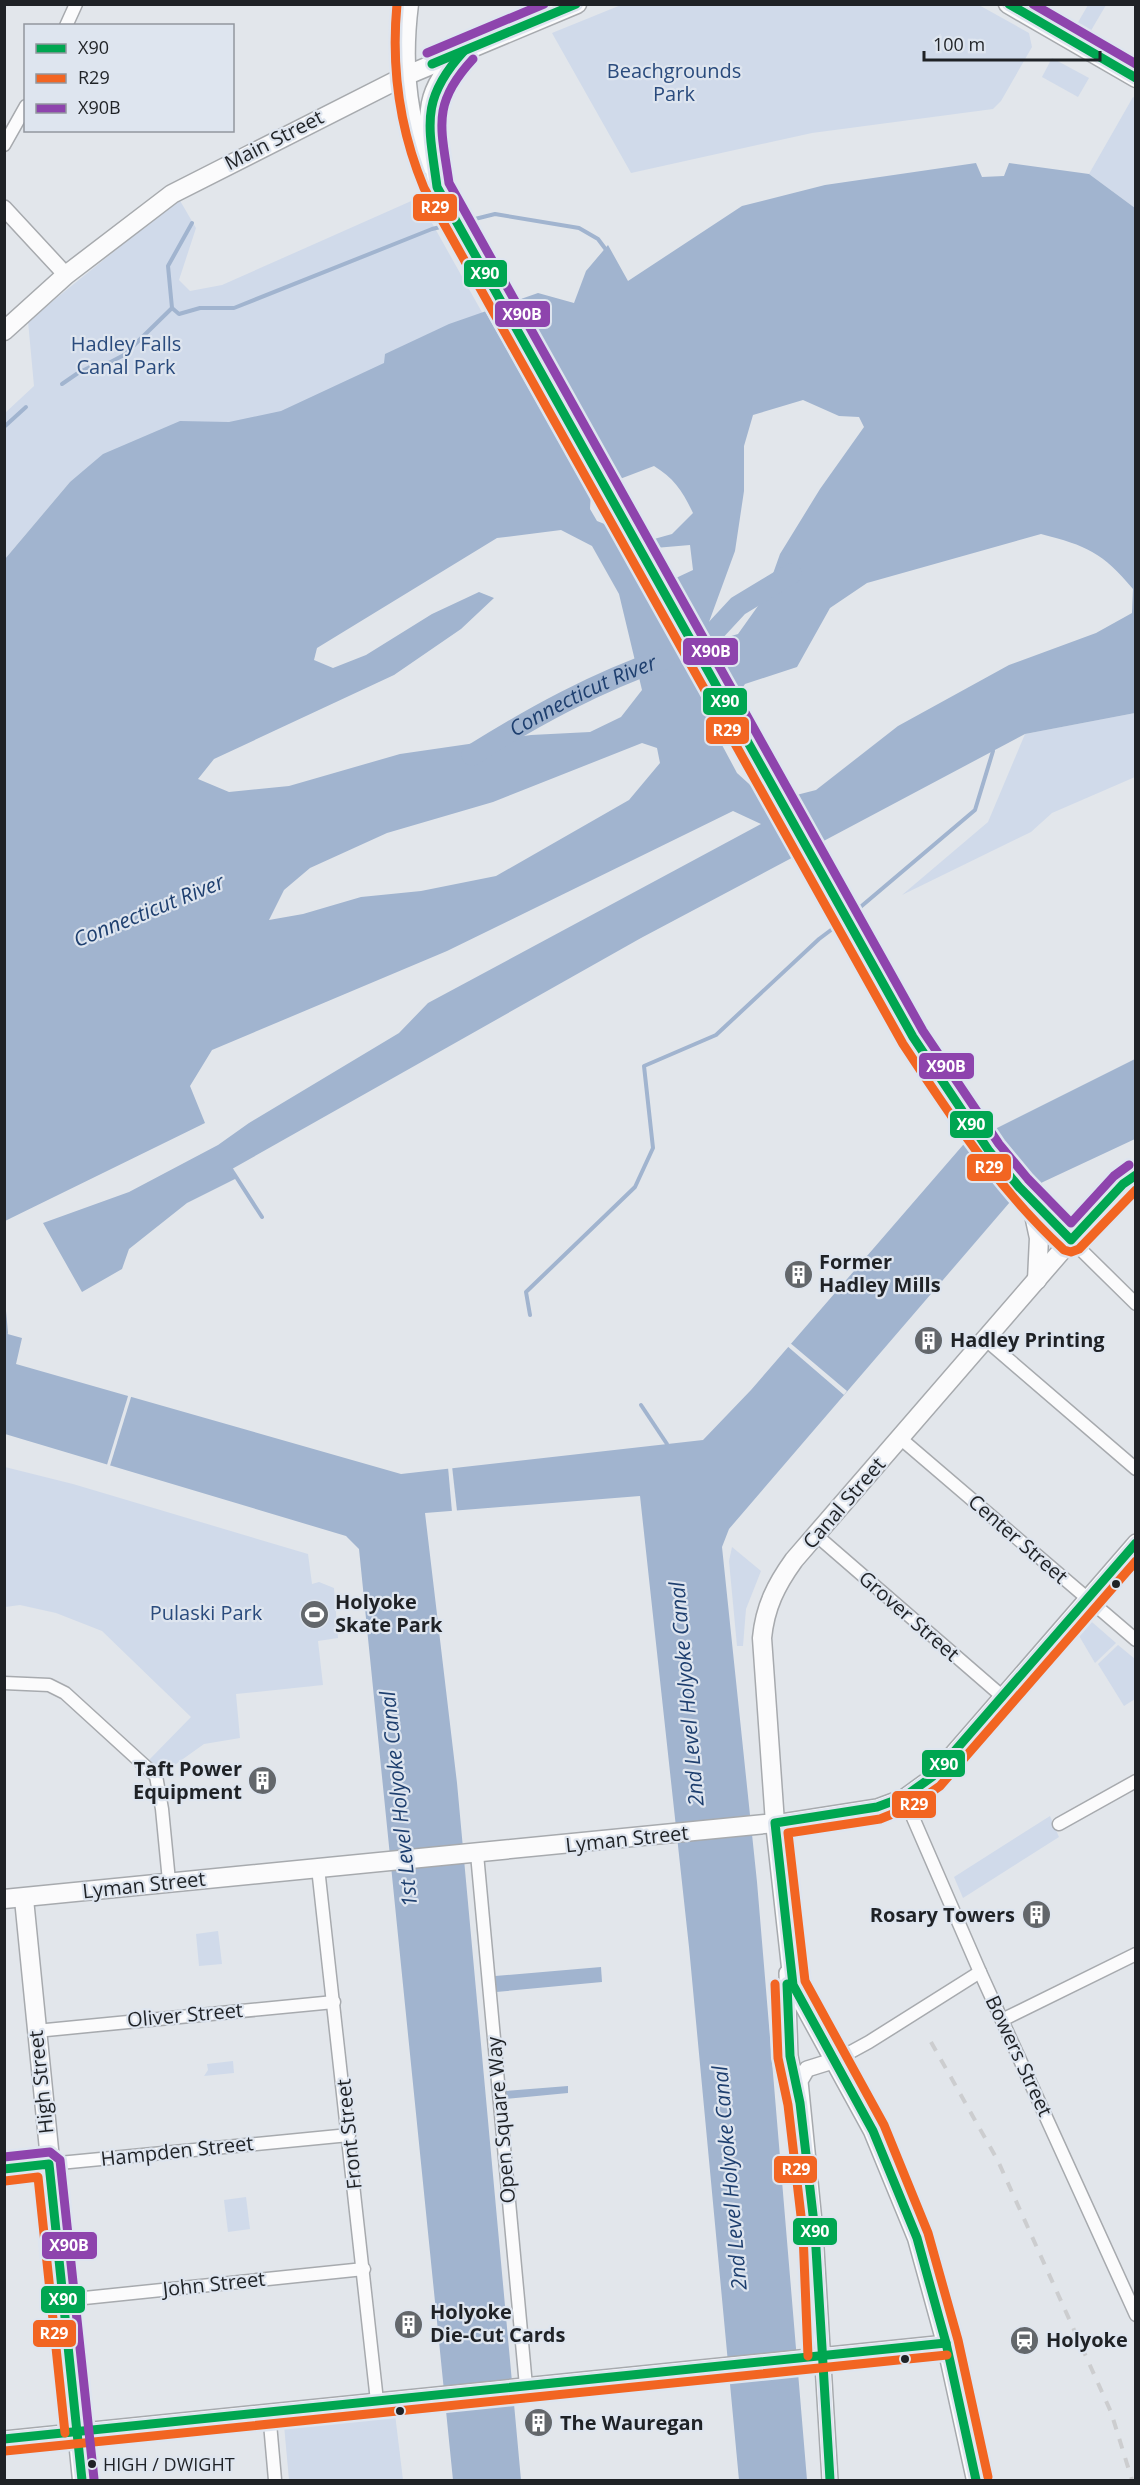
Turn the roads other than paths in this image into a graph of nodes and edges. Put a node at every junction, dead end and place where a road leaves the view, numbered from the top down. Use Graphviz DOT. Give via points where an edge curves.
graph roads {
  1 [pos="76,4"];
  2 [pos="409,4"];
  3 [pos="577,4"];
  4 [pos="1008,4"];
  5 [pos="67,24"];
  6 [pos="464,51"];
  7 [pos="405,76"];
  8 [pos="1136,78"];
  9 [pos="24,110"];
  10 [pos="4,145"];
  11 [pos="437,187"];
  12 [pos="4,208"];
  13 [pos="66,274"];
  14 [pos="4,331"];
  15 [pos="1136,1175"];
  16 [pos="1030,1198"];
  17 [pos="1071,1240"];
  18 [pos="1037,1280"];
  19 [pos="1136,1304"];
  20 [pos="986,1340"];
  21 [pos="900,1438"];
  22 [pos="1136,1470"];
  23 [pos="816,1535"];
  24 [pos="1136,1542"];
  25 [pos="1087,1598"];
  26 [pos="1136,1640"];
  27 [pos="4,1683"];
  28 [pos="1003,1697"];
  29 [pos="1136,1781"];
  30 [pos="904,1797"];
  31 [pos="775,1823"];
  32 [pos="1059,1824"];
  33 [pos="472,1855"];
  34 [pos="318,1868"];
  35 [pos="169,1881"];
  36 [pos="4,1899"];
  37 [pos="24,1899"];
  38 [pos="1136,1953"];
  39 [pos="788,1955"];
  40 [pos="980,1972"];
  41 [pos="334,2002"];
  42 [pos="1002,2020"];
  43 [pos="36,2031"];
  44 [pos="836,2060"];
  45 [pos="800,2103"];
  46 [pos="349,2135"];
  47 [pos="50,2164"];
  48 [pos="4,2169"];
  49 [pos="364,2269"];
  50 [pos="65,2300"];
  51 [pos="1136,2315"];
  52 [pos="946,2343"];
  53 [pos="820,2355"];
  54 [pos="523,2386"];
  55 [pos="377,2401"];
  56 [pos="269,2412"];
  57 [pos="77,2432"];
  58 [pos="4,2439"];
  59 [pos="82,2481"];
  60 [pos="275,2481"];
  61 [pos="830,2481"];
  62 [pos="976,2481"];
  1 -- 5 [label="street"];
  2 -- 7 [label="main road"];
  3 -- 6 [label="main road, Main Street"];
  4 -- 8 [label="main road"];
  6 -- 7 [label="main road, Main Street"];
  6 -- 11 [label="main road" via="442,74 430,104 429,133"];
  7 -- 11 [label="main road" via="416,137"];
  7 -- 13 [label="main road, Main Street" via="172,194"];
  9 -- 10 [label="street"];
  11 -- 16 [label="main road" via="913,1037 989,1151"];
  12 -- 13 [label="street"];
  13 -- 14 [label="main road, Main Street"];
  15 -- 17 [label="street"];
  16 -- 17 [label="main road"];
  16 -- 18 [label="main road" via="1039,1238"];
  17 -- 18 [label="main road, Canal Street"];
  17 -- 19 [label="street"];
  18 -- 20 [label="main road, Canal Street"];
  20 -- 21 [label="main road, Canal Street"];
  20 -- 22 [label="street"];
  21 -- 23 [label="main road, Canal Street"];
  21 -- 25 [label="street, Center Street"];
  23 -- 28 [label="street, Grover Street"];
  23 -- 31 [label="main road, Canal Street" via="777,1584 764,1618 762,1638"];
  24 -- 25 [label="street, Lyman Street"];
  25 -- 26 [label="street, Center Street"];
  25 -- 28 [label="street, Lyman Street"];
  27 -- 35 [label="street" via="49,1685 65,1693 156,1776"];
  28 -- 30 [label="street, Lyman Street" via="933,1776"];
  29 -- 32 [label="street"];
  30 -- 31 [label="street, Lyman Street" via="855,1812"];
  30 -- 40 [label="street, Bowers Street"];
  31 -- 33 [label="main road, Lyman Street"];
  31 -- 39 [label="main road"];
  33 -- 34 [label="main road, Lyman Street"];
  33 -- 54 [label="street, Open Square Way"];
  34 -- 35 [label="main road, Lyman Street"];
  34 -- 41 [label="street, Front Street"];
  35 -- 37 [label="main road, Lyman Street"];
  36 -- 37 [label="main road, Lyman Street"];
  37 -- 43 [label="main road, High Street"];
  38 -- 42 [label="street"];
  39 -- 44 [label="main road" via="796,1993"];
  39 -- 45 [label="street" via="790,2056"];
  40 -- 42 [label="street, Bowers Street"];
  40 -- 44 [label="street"];
  41 -- 43 [label="street, Oliver Street"];
  41 -- 46 [label="street, Front Street"];
  42 -- 51 [label="street, Bowers Street"];
  43 -- 47 [label="main road, High Street"];
  44 -- 45 [label="street" via="815,2065 803,2073"];
  44 -- 52 [label="main road" via="873,2131 914,2229"];
  45 -- 53 [label="street" via="815,2232"];
  46 -- 47 [label="street, Hampden Street"];
  46 -- 49 [label="street, Front Street"];
  47 -- 48 [label="street, Hampden Street"];
  47 -- 50 [label="main road, High Street"];
  49 -- 50 [label="street, John Street"];
  49 -- 55 [label="street, Front Street"];
  50 -- 57 [label="main road, High Street"];
  52 -- 53 [label="street"];
  52 -- 62 [label="main road"];
  53 -- 54 [label="street"];
  53 -- 61 [label="street"];
  54 -- 55 [label="street"];
  55 -- 56 [label="street"];
  56 -- 57 [label="street"];
  56 -- 60 [label="street"];
  57 -- 58 [label="street"];
  57 -- 59 [label="main road, High Street"];
}
